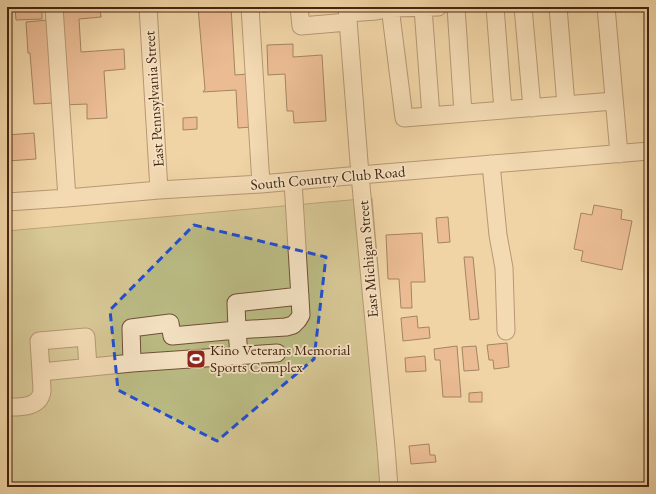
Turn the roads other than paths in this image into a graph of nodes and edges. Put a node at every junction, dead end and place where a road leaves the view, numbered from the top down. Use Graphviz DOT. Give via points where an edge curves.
graph roads {
  1 [pos="54,7"];
  2 [pos="148,7"];
  3 [pos="250,7"];
  4 [pos="300,7"];
  5 [pos="456,7"];
  6 [pos="495,7"];
  7 [pos="523,7"];
  8 [pos="558,7"];
  9 [pos="606,7"];
  10 [pos="391,8"];
  11 [pos="431,8"];
  12 [pos="348,14"];
  13 [pos="614,101"];
  14 [pos="566,105"];
  15 [pos="532,108"];
  16 [pos="503,110"];
  17 [pos="463,113"];
  18 [pos="431,116"];
  19 [pos="649,151"];
  20 [pos="619,154"];
  21 [pos="492,164"];
  22 [pos="360,175"];
  23 [pos="293,181"];
  24 [pos="261,184"];
  25 [pos="159,190"];
  26 [pos="67,198"];
  27 [pos="7,202"];
  28 [pos="300,296"];
  29 [pos="237,330"];
  30 [pos="506,331"];
  31 [pos="172,336"];
  32 [pos="278,353"];
  33 [pos="239,356"];
  34 [pos="161,361"];
  35 [pos="132,363"];
  36 [pos="88,367"];
  37 [pos="41,372"];
  38 [pos="7,407"];
  39 [pos="389,487"];
  1 -- 26 [label="street"];
  2 -- 25 [label="street, East Pennsylvania Street"];
  3 -- 24 [label="street"];
  4 -- 12 [label="street" via="301,26"];
  5 -- 17 [label="street"];
  6 -- 16 [label="street"];
  7 -- 15 [label="street"];
  8 -- 14 [label="street"];
  9 -- 13 [label="street"];
  10 -- 11 [label="street"];
  10 -- 12 [label="street"];
  10 -- 18 [label="street" via="404,118"];
  11 -- 18 [label="street"];
  12 -- 22 [label="street, East Michigan Street"];
  13 -- 14 [label="street"];
  13 -- 20 [label="street"];
  14 -- 15 [label="street"];
  15 -- 16 [label="street"];
  16 -- 17 [label="street"];
  17 -- 18 [label="street"];
  19 -- 20 [label="street, South Country Club Road"];
  20 -- 21 [label="street, South Country Club Road"];
  21 -- 22 [label="street, South Country Club Road"];
  21 -- 30 [label="street" via="498,235 504,268"];
  22 -- 23 [label="street, South Country Club Road"];
  22 -- 39 [label="street, East Michigan Street"];
  23 -- 24 [label="street, South Country Club Road"];
  23 -- 28 [label="street"];
  24 -- 25 [label="street, South Country Club Road"];
  25 -- 26 [label="street, South Country Club Road"];
  26 -- 27 [label="street, South Country Club Road"];
  28 -- 29 [label="street" via="301,315 293,325"];
  28 -- 29 [label="street" via="236,303"];
  29 -- 31 [label="street"];
  29 -- 33 [label="street"];
  31 -- 34 [label="street"];
  31 -- 35 [label="street" via="170,323 131,328"];
  32 -- 33 [label="street"];
  33 -- 34 [label="street"];
  34 -- 35 [label="street"];
  35 -- 36 [label="street"];
  36 -- 37 [label="street"];
  36 -- 37 [label="street" via="86,337 39,341"];
  37 -- 38 [label="street" via="42,391 36,402 28,406"];
}
